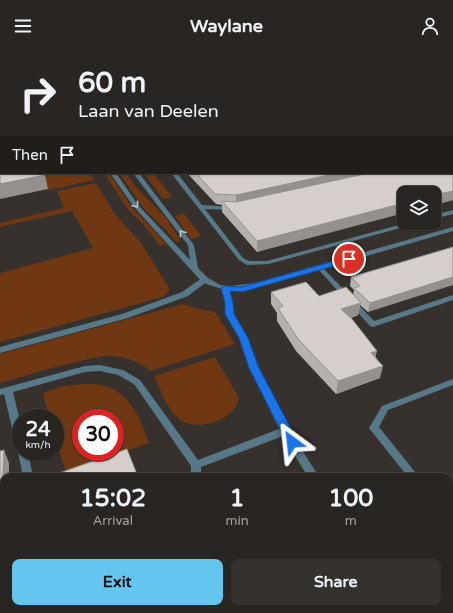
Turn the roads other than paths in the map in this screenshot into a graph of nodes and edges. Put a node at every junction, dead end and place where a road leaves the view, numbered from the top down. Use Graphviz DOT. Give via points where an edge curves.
graph roads {
  1 [pos="114,174"];
  2 [pos="137,174"];
  3 [pos="175,174"];
  4 [pos="200,206"];
  5 [pos="236,209"];
  6 [pos="453,212"];
  7 [pos="441,215"];
  8 [pos="397,227"];
  9 [pos="453,229"];
  10 [pos="195,268"];
  11 [pos="320,268"];
  12 [pos="205,280"];
  13 [pos="225,288"];
  14 [pos="453,297"];
  15 [pos="0,350"];
  16 [pos="453,382"];
  17 [pos="4,391"];
  18 [pos="12,416"];
  19 [pos="285,431"];
  20 [pos="25,461"];
  21 [pos="196,466"];
  22 [pos="27,473"];
  23 [pos="196,473"];
  24 [pos="311,473"];
  25 [pos="411,473"];
  1 -- 10 [label="street, one-way" via="136,206"];
  10 -- 2 [label="street, one-way" via="191,245"];
  3 -- 4 [label="street"];
  4 -- 5 [label="street"];
  4 -- 8 [label="street" via="241,258 247,263 256,264"];
  6 -- 7 [label="street"];
  9 -- 11 [label="street"];
  10 -- 12 [label="street"];
  11 -- 13 [label="street" via="242,289"];
  11 -- 14 [label="street" via="373,324"];
  12 -- 13 [label="street"];
  12 -- 15 [label="street" via="185,294 125,316"];
  13 -- 19 [label="street" via="230,314"];
  16 -- 25 [label="street" via="385,408 374,428"];
  17 -- 18 [label="street"];
  17 -- 21 [label="street" via="85,369 100,368 120,372 137,382"];
  19 -- 21 [label="street"];
  19 -- 24 [label="street"];
  20 -- 22 [label="street"];
  21 -- 23 [label="street"];
}
